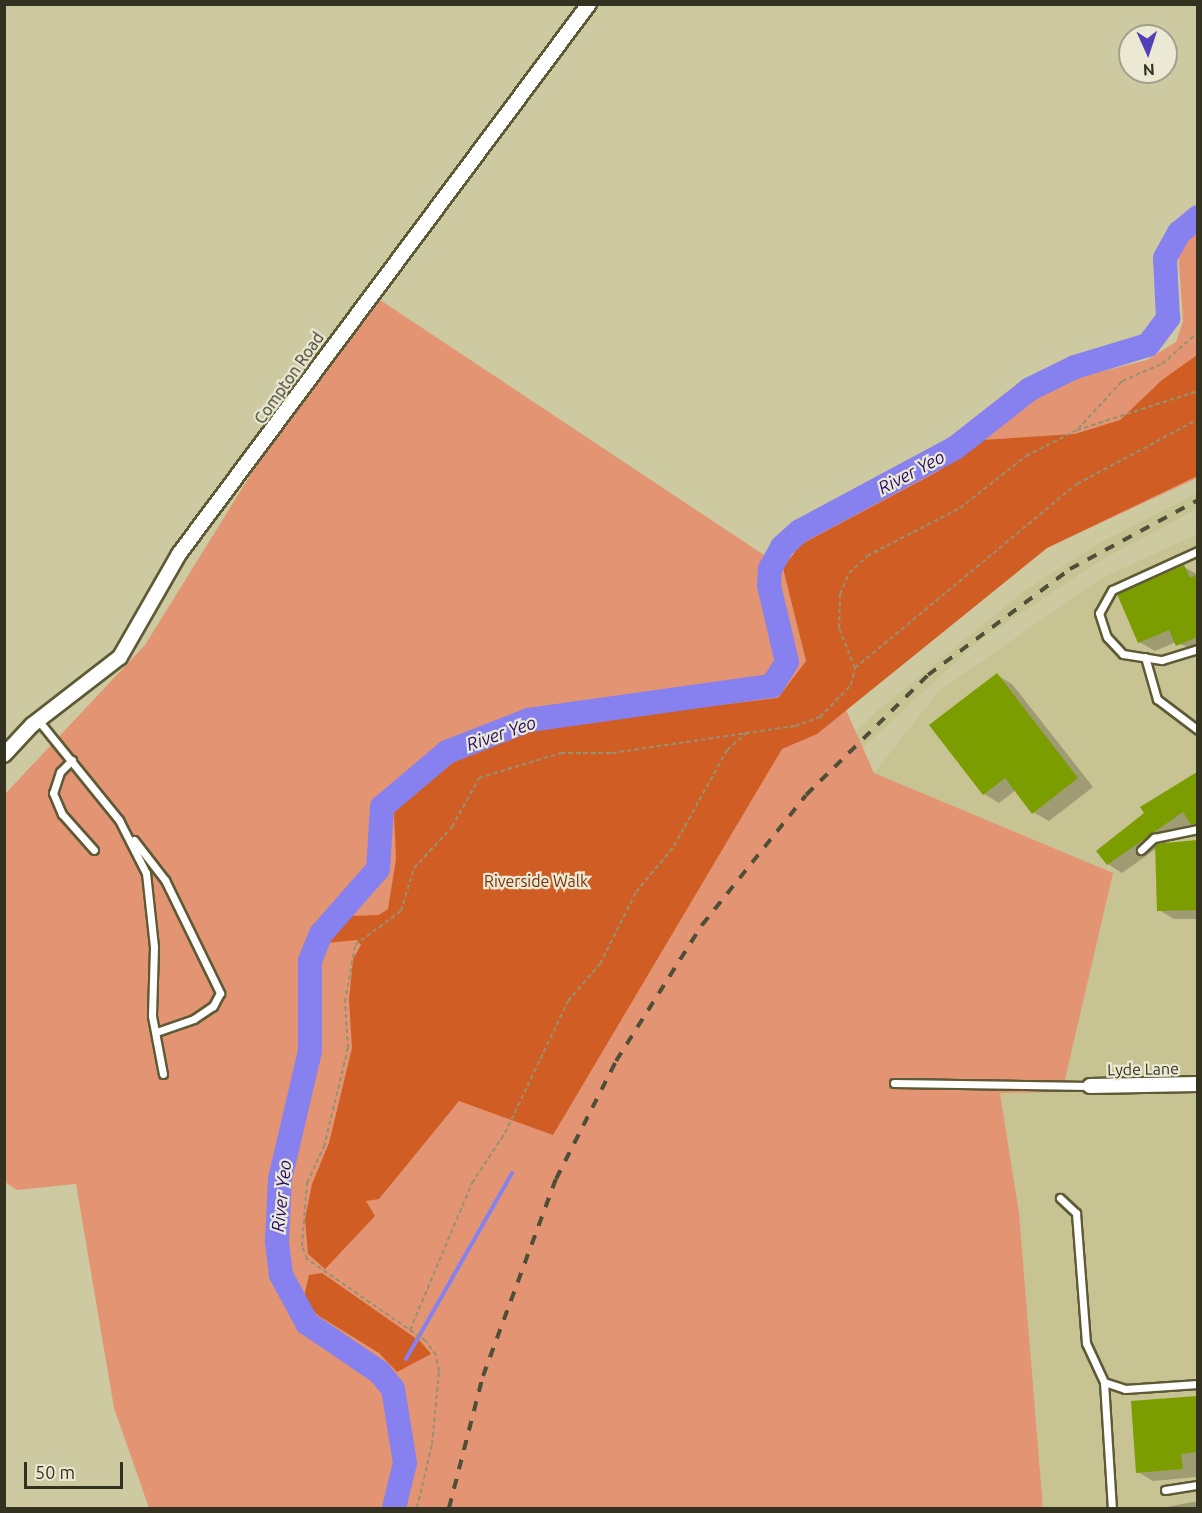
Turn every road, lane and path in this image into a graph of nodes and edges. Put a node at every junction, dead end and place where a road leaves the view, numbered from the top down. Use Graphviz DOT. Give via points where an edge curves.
graph roads {
  1 [pos="589,4"];
  2 [pos="1197,258"];
  3 [pos="1197,307"];
  4 [pos="1197,332"];
  5 [pos="1197,391"];
  6 [pos="1191,395"];
  7 [pos="1197,396"];
  8 [pos="1197,418"];
  9 [pos="1077,430"];
  10 [pos="1197,551"];
  11 [pos="1197,649"];
  12 [pos="1145,657"];
  13 [pos="855,668"];
  14 [pos="38,720"];
  15 [pos="750,730"];
  16 [pos="1197,730"];
  17 [pos="4,755"];
  18 [pos="72,760"];
  19 [pos="1197,829"];
  20 [pos="129,836"];
  21 [pos="94,850"];
  22 [pos="1142,850"];
  23 [pos="157,1032"];
  24 [pos="163,1074"];
  25 [pos="894,1083"];
  26 [pos="1197,1084"];
  27 [pos="1090,1086"];
  28 [pos="1060,1198"];
  29 [pos="410,1330"];
  30 [pos="1104,1382"];
  31 [pos="1197,1384"];
  32 [pos="1197,1485"];
  33 [pos="1165,1490"];
  34 [pos="417,1509"];
  35 [pos="1112,1509"];
  1 -- 14 [label="street, Compton Road" via="179,554 120,657"];
  2 -- 3 [label="path"];
  4 -- 9 [label="path" via="1162,364 1122,381"];
  5 -- 6 [label="path"];
  6 -- 7 [label="path"];
  6 -- 9 [label="path"];
  8 -- 13 [label="path" via="1077,484"];
  9 -- 13 [label="path" via="1026,456 960,508 867,556 849,573 840,594 839,628"];
  10 -- 12 [label="lane" via="1112,590 1099,613 1107,637 1123,654"];
  11 -- 12 [label="lane" via="1162,660"];
  12 -- 16 [label="lane" via="1157,699"];
  13 -- 15 [label="path" via="851,685 820,717 795,726"];
  14 -- 17 [label="street, Compton Road"];
  14 -- 18 [label="lane"];
  15 -- 29 [label="path" via="727,750 674,846 636,892 600,964 568,1001 505,1133 472,1183"];
  15 -- 29 [label="path" via="612,753 561,753 479,778 452,827 414,868 401,911 355,945 345,1002 348,1048 324,1147 307,1183 302,1246 308,1259"];
  18 -- 20 [label="lane"];
  18 -- 21 [label="lane" via="60,772 53,793 62,814"];
  19 -- 22 [label="lane" via="1154,838"];
  20 -- 23 [label="lane" via="146,873 152,908 152,1016"];
  20 -- 23 [label="lane" via="165,880 220,993 213,1006 194,1018"];
  23 -- 24 [label="lane"];
  25 -- 27 [label="lane"];
  26 -- 27 [label="street, Lyde Lane"];
  28 -- 30 [label="lane" via="1076,1213 1086,1343"];
  29 -- 34 [label="path" via="426,1341 439,1371 430,1420 432,1444"];
  30 -- 31 [label="lane" via="1125,1389"];
  30 -- 35 [label="lane"];
  32 -- 33 [label="lane"];
}
